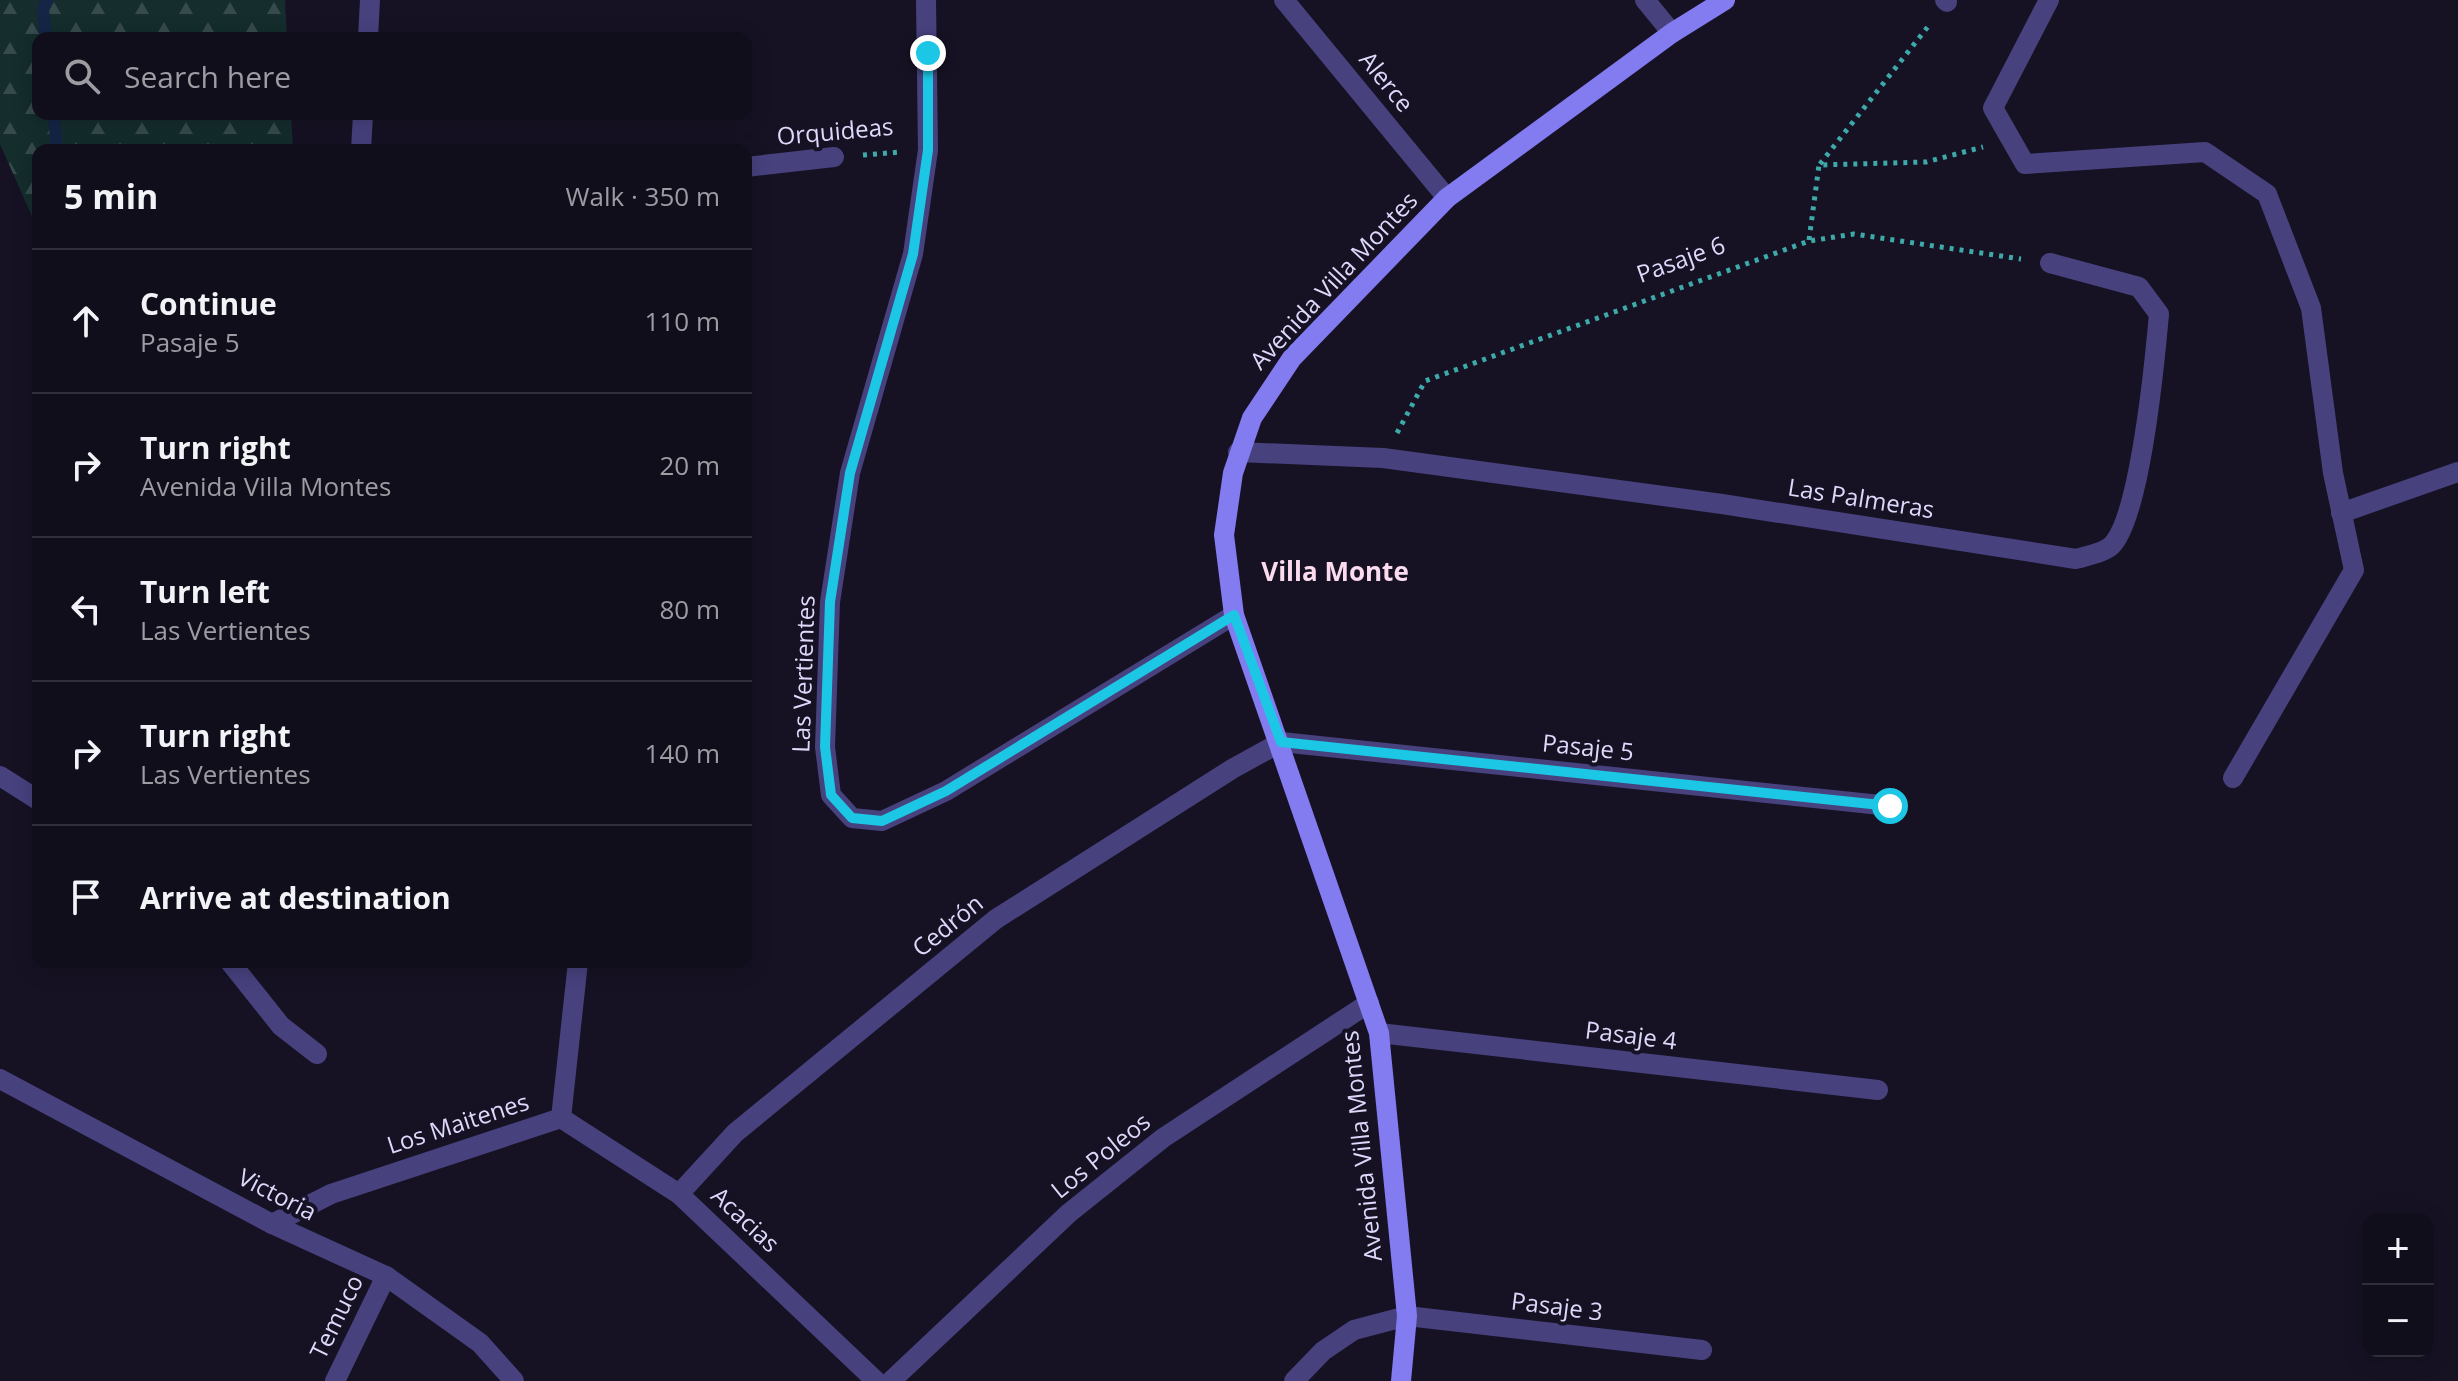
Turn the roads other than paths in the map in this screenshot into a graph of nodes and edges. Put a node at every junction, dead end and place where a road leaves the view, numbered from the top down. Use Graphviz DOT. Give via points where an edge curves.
graph roads {
  1 [pos="370,0"];
  2 [pos="926,0"];
  3 [pos="1284,0"];
  4 [pos="1645,0"];
  5 [pos="1725,0"];
  6 [pos="2049,0"];
  7 [pos="368,32"];
  8 [pos="1672,33"];
  9 [pos="363,120"];
  10 [pos="361,144"];
  11 [pos="834,157"];
  12 [pos="752,166"];
  13 [pos="1447,198"];
  14 [pos="2050,263"];
  15 [pos="1238,452"];
  16 [pos="2458,472"];
  17 [pos="2341,513"];
  18 [pos="1234,615"];
  19 [pos="1281,742"];
  20 [pos="0,776"];
  21 [pos="2233,778"];
  22 [pos="32,796"];
  23 [pos="1890,806"];
  24 [pos="235,968"];
  25 [pos="577,968"];
  26 [pos="1369,1003"];
  27 [pos="1379,1033"];
  28 [pos="317,1054"];
  29 [pos="0,1079"];
  30 [pos="1878,1090"];
  31 [pos="561,1118"];
  32 [pos="679,1194"];
  33 [pos="272,1224"];
  34 [pos="386,1276"];
  35 [pos="1407,1316"];
  36 [pos="1702,1350"];
  37 [pos="335,1381"];
  38 [pos="514,1381"];
  39 [pos="876,1381"];
  40 [pos="891,1381"];
  41 [pos="1294,1381"];
  42 [pos="1401,1381"];
  1 -- 7 [label="street"];
  2 -- 18 [label="street, Las Vertientes" via="928,150 913,254 850,473 830,602 825,747 831,795 852,818 882,821 946,791"];
  3 -- 13 [label="street, Alerce"];
  4 -- 8 [label="street"];
  5 -- 8 [label="street, Avenida Villa Montes"];
  6 -- 17 [label="street" via="1993,108 2025,164 2205,152 2267,194 2311,308"];
  8 -- 13 [label="street, Avenida Villa Montes"];
  9 -- 10 [label="street"];
  11 -- 12 [label="street, Orquideas"];
  13 -- 15 [label="street, Avenida Villa Montes" via="1292,358 1270,387"];
  14 -- 15 [label="street, Las Palmeras" via="2139,287 2159,314 2128,520 2110,548 2076,559 1383,458"];
  15 -- 18 [label="street, Avenida Villa Montes" via="1224,535"];
  16 -- 17 [label="street"];
  17 -- 21 [label="street" via="2354,570"];
  18 -- 19 [label="street, Avenida Villa Montes"];
  19 -- 23 [label="street, Pasaje 5"];
  19 -- 26 [label="street, Avenida Villa Montes"];
  19 -- 32 [label="street, Cedrón" via="996,919 735,1133"];
  20 -- 22 [label="street"];
  24 -- 28 [label="street" via="281,1026"];
  25 -- 31 [label="street, Los Maitenes"];
  26 -- 27 [label="street, Avenida Villa Montes"];
  26 -- 40 [label="street, Los Poleos" via="1163,1138 1069,1213"];
  27 -- 30 [label="street, Pasaje 4"];
  27 -- 35 [label="street, Avenida Villa Montes"];
  29 -- 33 [label="street, Victoria"];
  31 -- 32 [label="street, Acacias"];
  31 -- 33 [label="street, Los Maitenes" via="331,1194"];
  32 -- 39 [label="street, Acacias"];
  33 -- 34 [label="street, Victoria"];
  34 -- 37 [label="street, Temuco"];
  34 -- 38 [label="street, Victoria" via="480,1343"];
  35 -- 36 [label="street, Pasaje 3"];
  35 -- 41 [label="street" via="1354,1330 1323,1351"];
  35 -- 42 [label="street, Avenida Villa Montes"];
}
